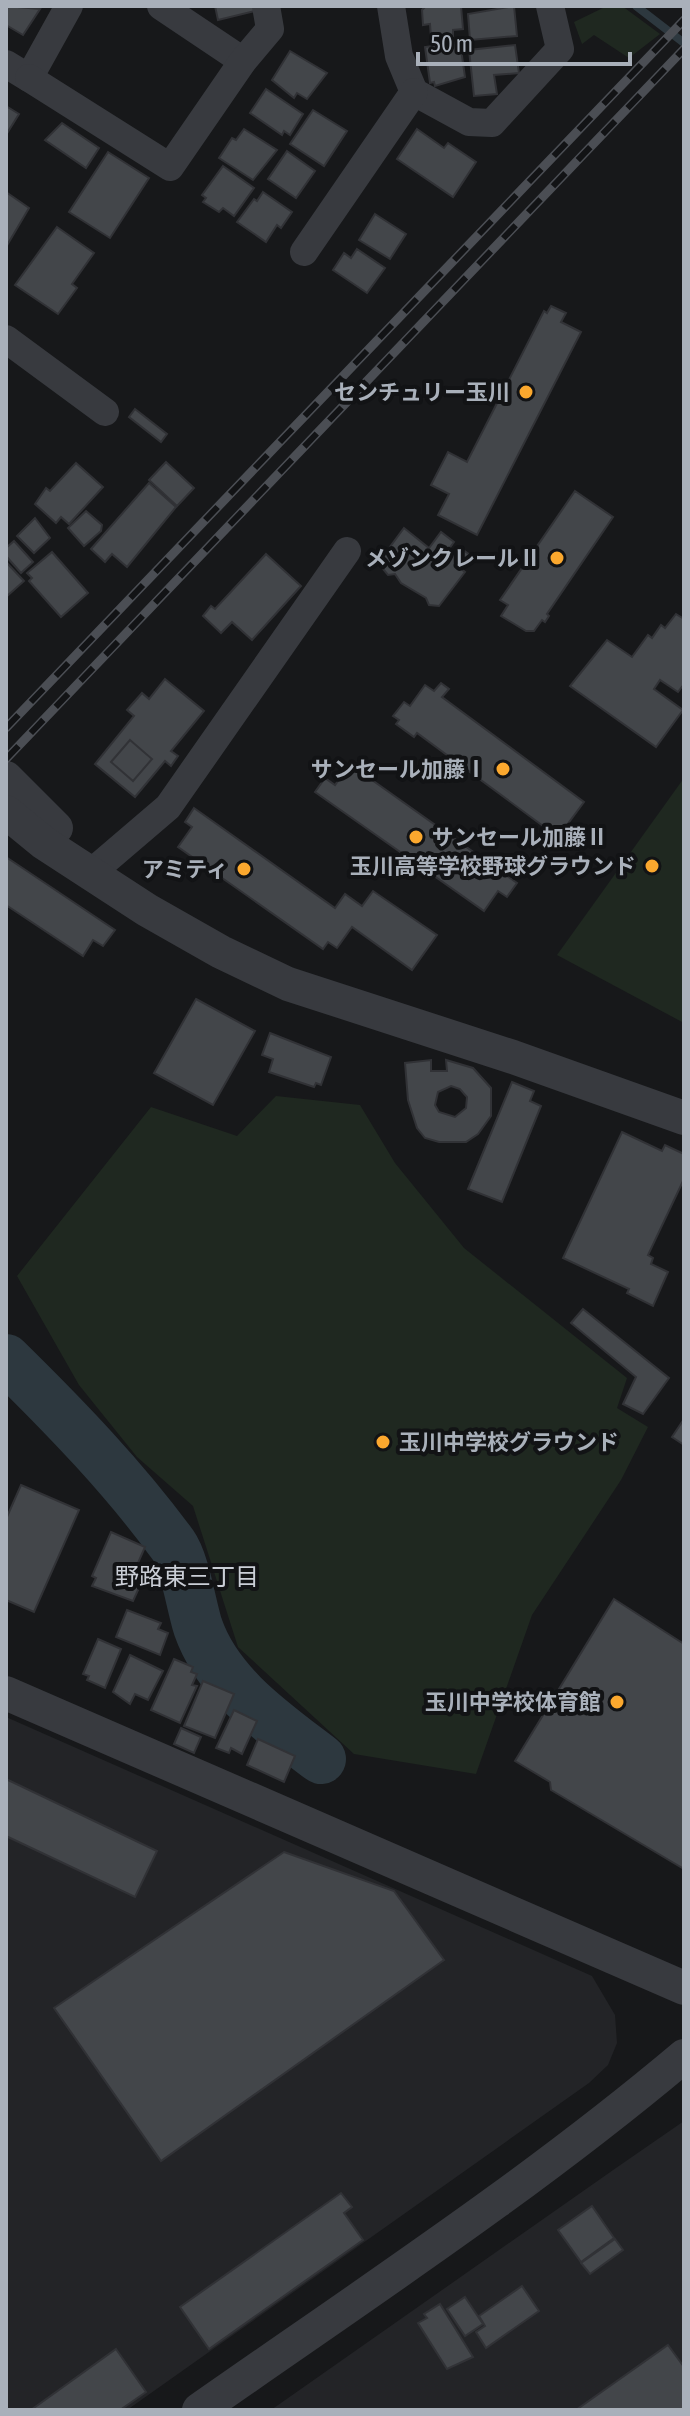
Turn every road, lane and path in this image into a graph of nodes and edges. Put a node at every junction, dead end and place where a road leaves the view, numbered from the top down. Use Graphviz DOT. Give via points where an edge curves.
graph roads {
  1 [pos="69,6"];
  2 [pos="161,6"];
  3 [pos="266,6"];
  4 [pos="391,6"];
  5 [pos="550,6"];
  6 [pos="243,61"];
  7 [pos="18,71"];
  8 [pos="414,92"];
  9 [pos="304,252"];
  10 [pos="6,339"];
  11 [pos="105,412"];
  12 [pos="347,551"];
  13 [pos="6,778"];
  14 [pos="6,812"];
  15 [pos="92,872"];
  16 [pos="684,1118"];
  17 [pos="6,1693"];
  18 [pos="684,1988"];
  19 [pos="684,2056"];
  20 [pos="199,2410"];
  1 -- 7 [label="street"];
  2 -- 6 [label="street"];
  3 -- 6 [label="street" via="270,29"];
  4 -- 8 [label="street" via="399,56"];
  5 -- 8 [label="street" via="560,49 492,123 469,122"];
  6 -- 7 [label="street" via="170,167"];
  8 -- 9 [label="street"];
  10 -- 11 [label="street"];
  12 -- 15 [label="street" via="168,807"];
  13 -- 15 [label="street"];
  14 -- 15 [label="street"];
  15 -- 16 [label="street" via="221,952 288,984"];
  17 -- 18 [label="street"];
  19 -- 20 [label="street" via="484,2210"];
}
